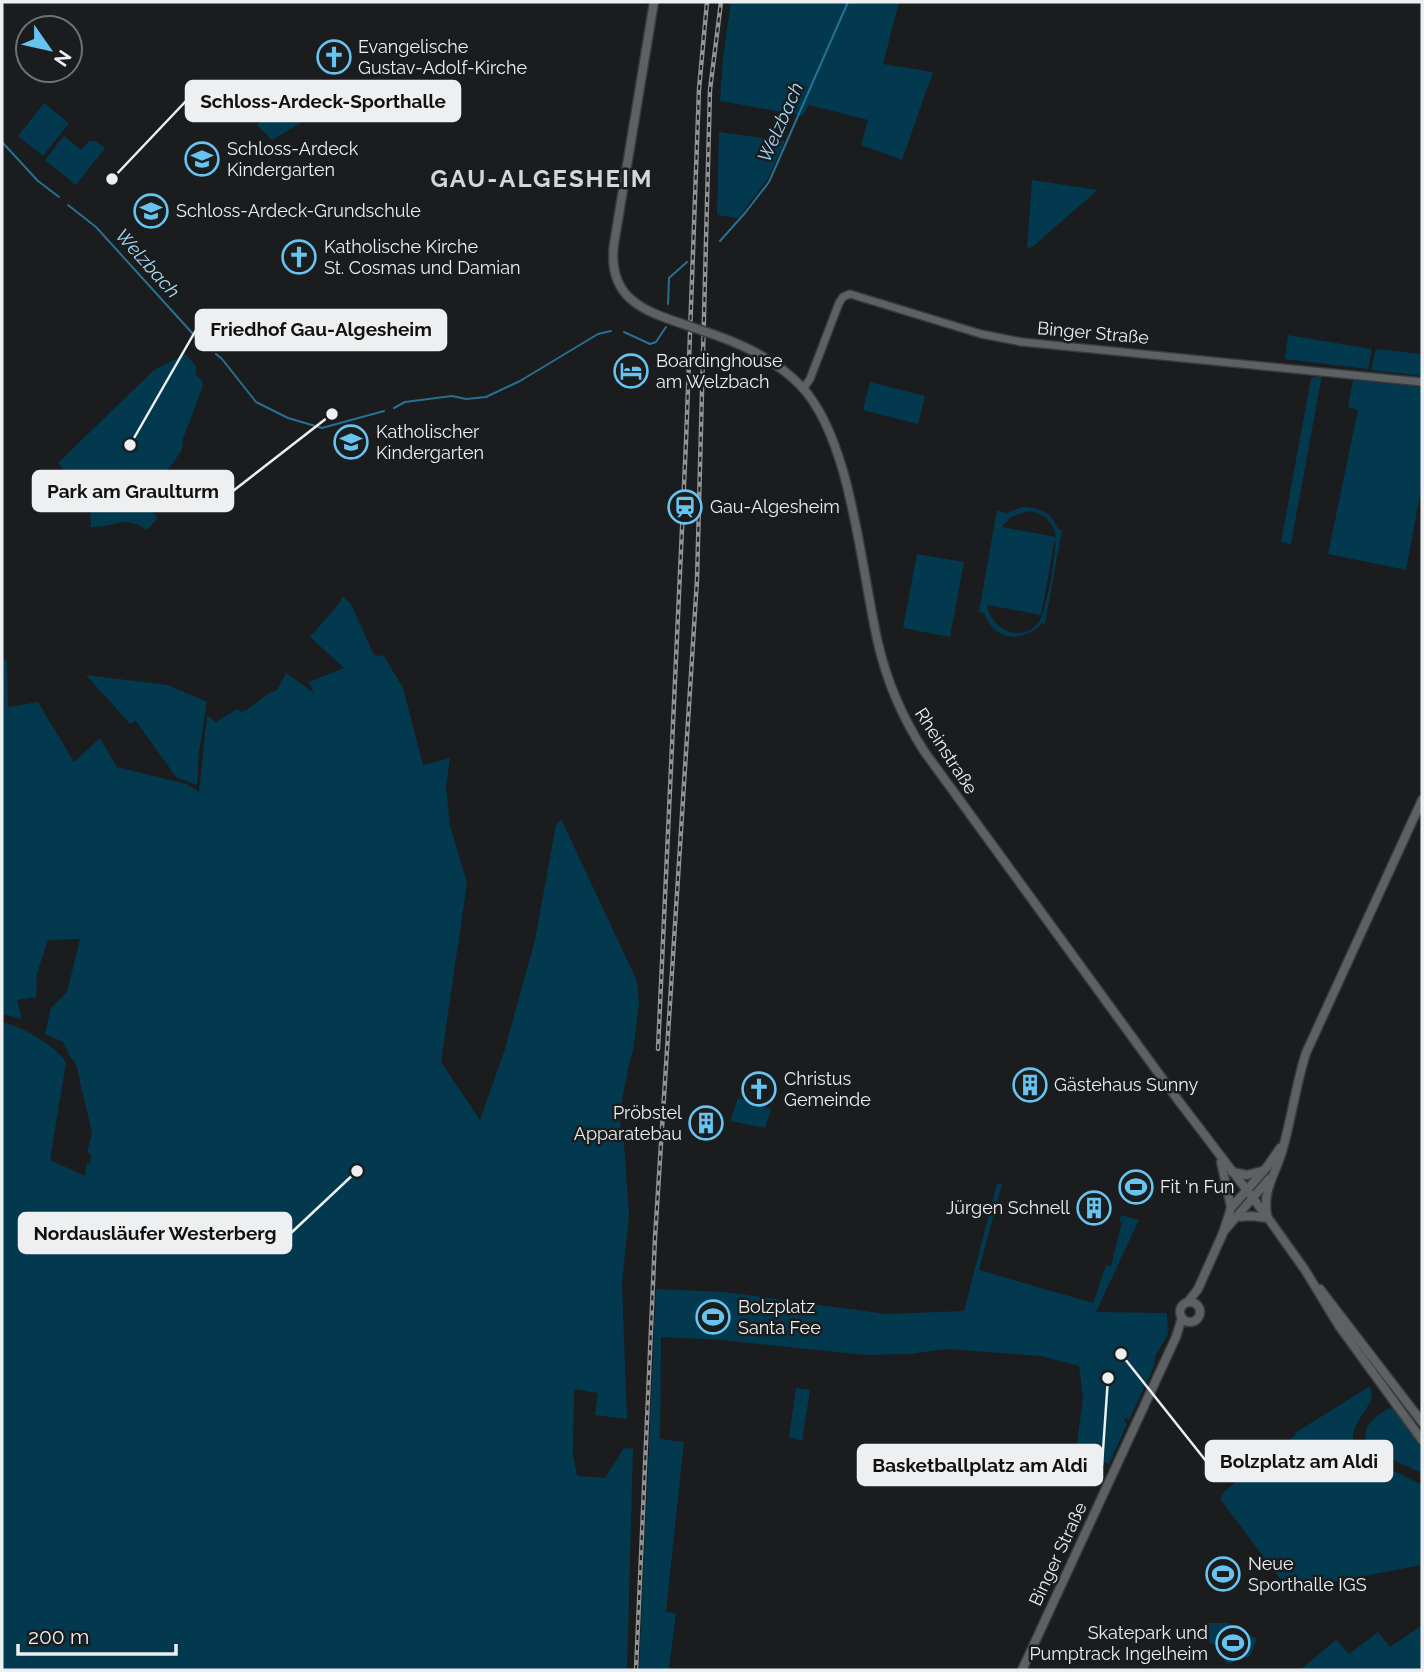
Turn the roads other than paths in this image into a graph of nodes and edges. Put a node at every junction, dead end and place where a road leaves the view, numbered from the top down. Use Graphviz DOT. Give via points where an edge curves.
graph roads {
  1 [pos="654,2"];
  2 [pos="813,366"];
  3 [pos="794,380"];
  4 [pos="1422,382"];
  5 [pos="803,389"];
  6 [pos="1422,800"];
  7 [pos="1287,1133"];
  8 [pos="1219,1156"];
  9 [pos="1267,1167"];
  10 [pos="1232,1172"];
  11 [pos="1271,1177"];
  12 [pos="1245,1190"];
  13 [pos="1252,1198"];
  14 [pos="1231,1208"];
  15 [pos="1236,1217"];
  16 [pos="1268,1218"];
  17 [pos="1223,1233"];
  18 [pos="1305,1270"];
  19 [pos="1192,1303"];
  20 [pos="1186,1320"];
  21 [pos="1422,1422"];
  22 [pos="1422,1440"];
  23 [pos="1022,1670"];
  1 -- 3 [label="main road, Rheinstraße, bridge" via="614,244 613,267 621,289 654,315 765,357"];
  2 -- 3 [label="street"];
  2 -- 4 [label="street, Binger Straße" via="839,303 850,294 1022,342"];
  2 -- 5 [label="street, Binger Straße"];
  3 -- 5 [label="main road, Rheinstraße"];
  5 -- 8 [label="main road, Rheinstraße" via="825,422 837,452 883,663 911,729"];
  6 -- 7 [label="main road" via="1306,1053"];
  7 -- 9 [label="main road"];
  7 -- 11 [label="main road"];
  8 -- 10 [label="main road, Rheinstraße"];
  8 -- 14 [label="main road"];
  9 -- 10 [label="main road" via="1252,1175"];
  9 -- 12 [label="main road"];
  10 -- 12 [label="main road, Rheinstraße"];
  11 -- 13 [label="main road"];
  11 -- 16 [label="main road" via="1266,1196"];
  12 -- 13 [label="main road, Rheinstraße"];
  12 -- 14 [label="main road"];
  13 -- 15 [label="main road"];
  13 -- 16 [label="main road, Rheinstraße"];
  14 -- 17 [label="main road"];
  15 -- 16 [label="main road"];
  15 -- 17 [label="main road"];
  16 -- 18 [label="main road, Rheinstraße"];
  17 -- 19 [label="main road"];
  18 -- 21 [label="main road"];
  18 -- 22 [label="main road" via="1339,1326"];
  19 -- 20 [label="main road, Binger Straße" via="1181,1308"];
  19 -- 20 [label="main road, Binger Straße" via="1199,1308 1199,1316"];
  20 -- 23 [label="main road, Binger Straße"];
}
